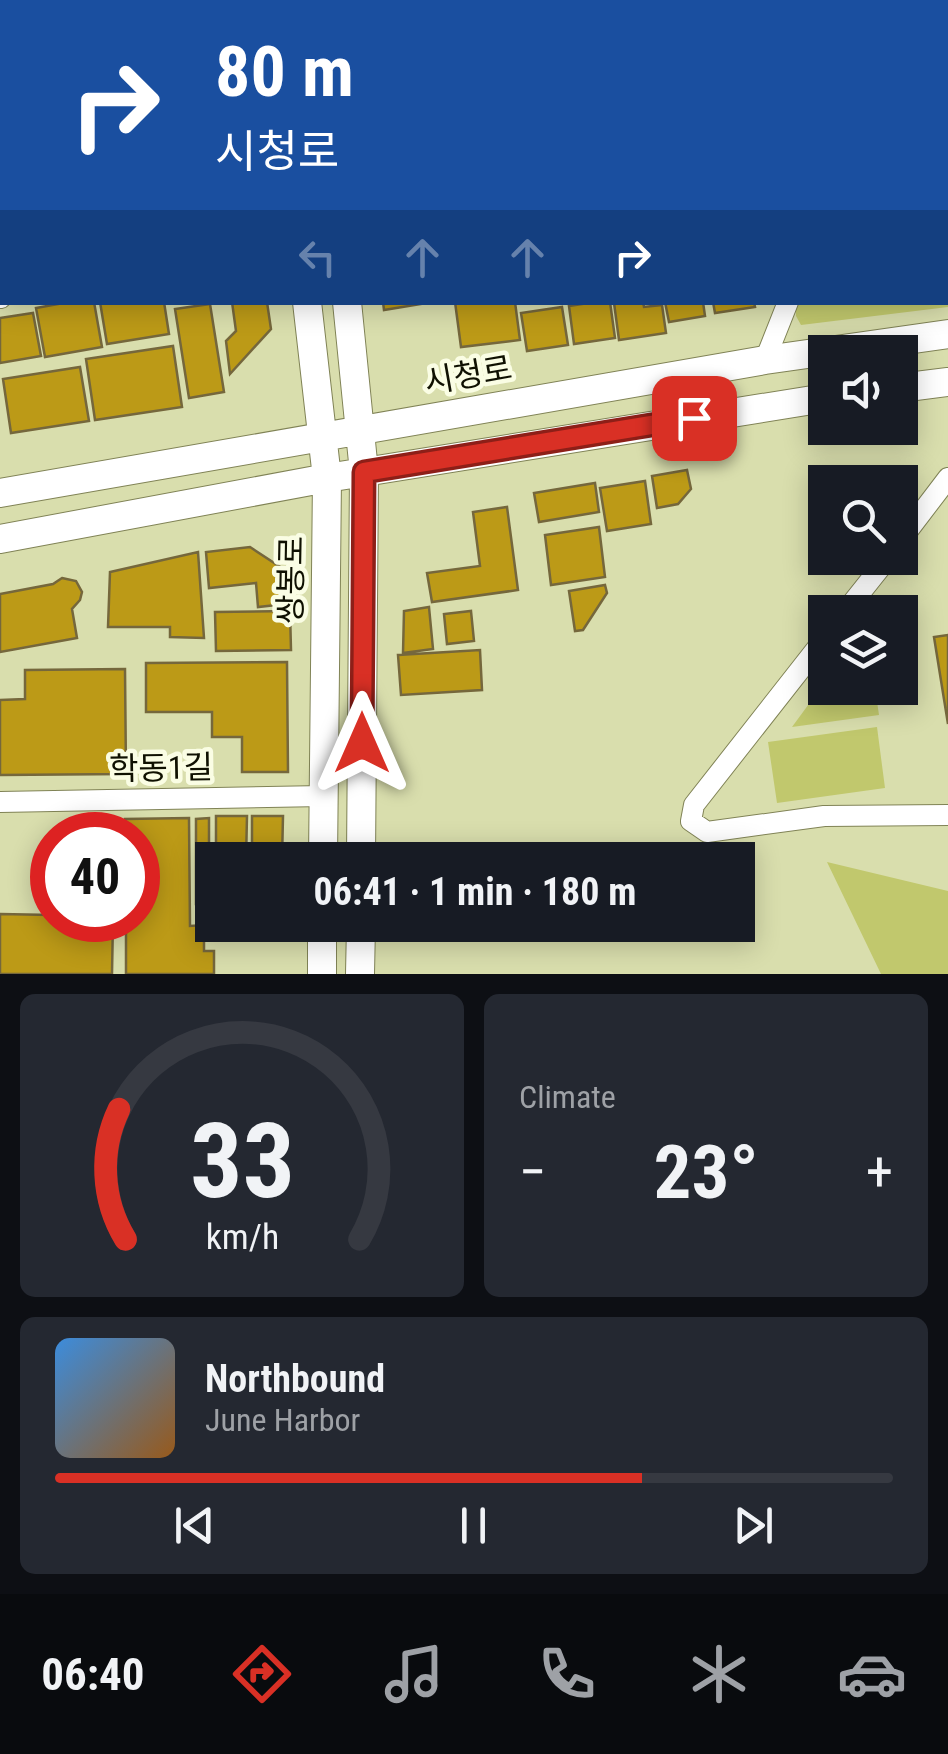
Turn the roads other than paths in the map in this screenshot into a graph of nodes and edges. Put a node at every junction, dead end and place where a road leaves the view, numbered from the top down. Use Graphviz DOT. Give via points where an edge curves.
graph roads {
  1 [pos="307,305"];
  2 [pos="347,305"];
  3 [pos="787,305"];
  4 [pos="948,334"];
  5 [pos="765,360"];
  6 [pos="948,382"];
  7 [pos="918,386"];
  8 [pos="808,401"];
  9 [pos="358,430"];
  10 [pos="321,435"];
  11 [pos="364,472"];
  12 [pos="327,478"];
  13 [pos="948,478"];
  14 [pos="0,493"];
  15 [pos="918,517"];
  16 [pos="0,539"];
  17 [pos="874,575"];
  18 [pos="859,595"];
  19 [pos="808,660"];
  20 [pos="323,796"];
  21 [pos="0,802"];
  22 [pos="948,815"];
  23 [pos="323,842"];
  24 [pos="361,842"];
  25 [pos="322,942"];
  26 [pos="361,942"];
  27 [pos="322,974"];
  28 [pos="360,974"];
  1 -- 10 [label="street, 쌍봉로"];
  2 -- 9 [label="street"];
  3 -- 5 [label="street"];
  4 -- 5 [label="street, 시청로"];
  5 -- 9 [label="street, 시청로"];
  6 -- 7 [label="street"];
  8 -- 11 [label="street"];
  9 -- 10 [label="street, 시청로"];
  9 -- 11 [label="street"];
  10 -- 12 [label="street, 쌍봉로"];
  10 -- 14 [label="street, 시청로"];
  11 -- 12 [label="street"];
  11 -- 24 [label="street"];
  12 -- 16 [label="street"];
  12 -- 20 [label="street, 쌍봉로"];
  13 -- 15 [label="street"];
  17 -- 18 [label="street"];
  19 -- 22 [label="street" via="694,805 691,822 706,832 824,816"];
  20 -- 21 [label="street, 학동1길"];
  20 -- 23 [label="street, 쌍봉로"];
  25 -- 27 [label="street"];
  26 -- 28 [label="street"];
}
